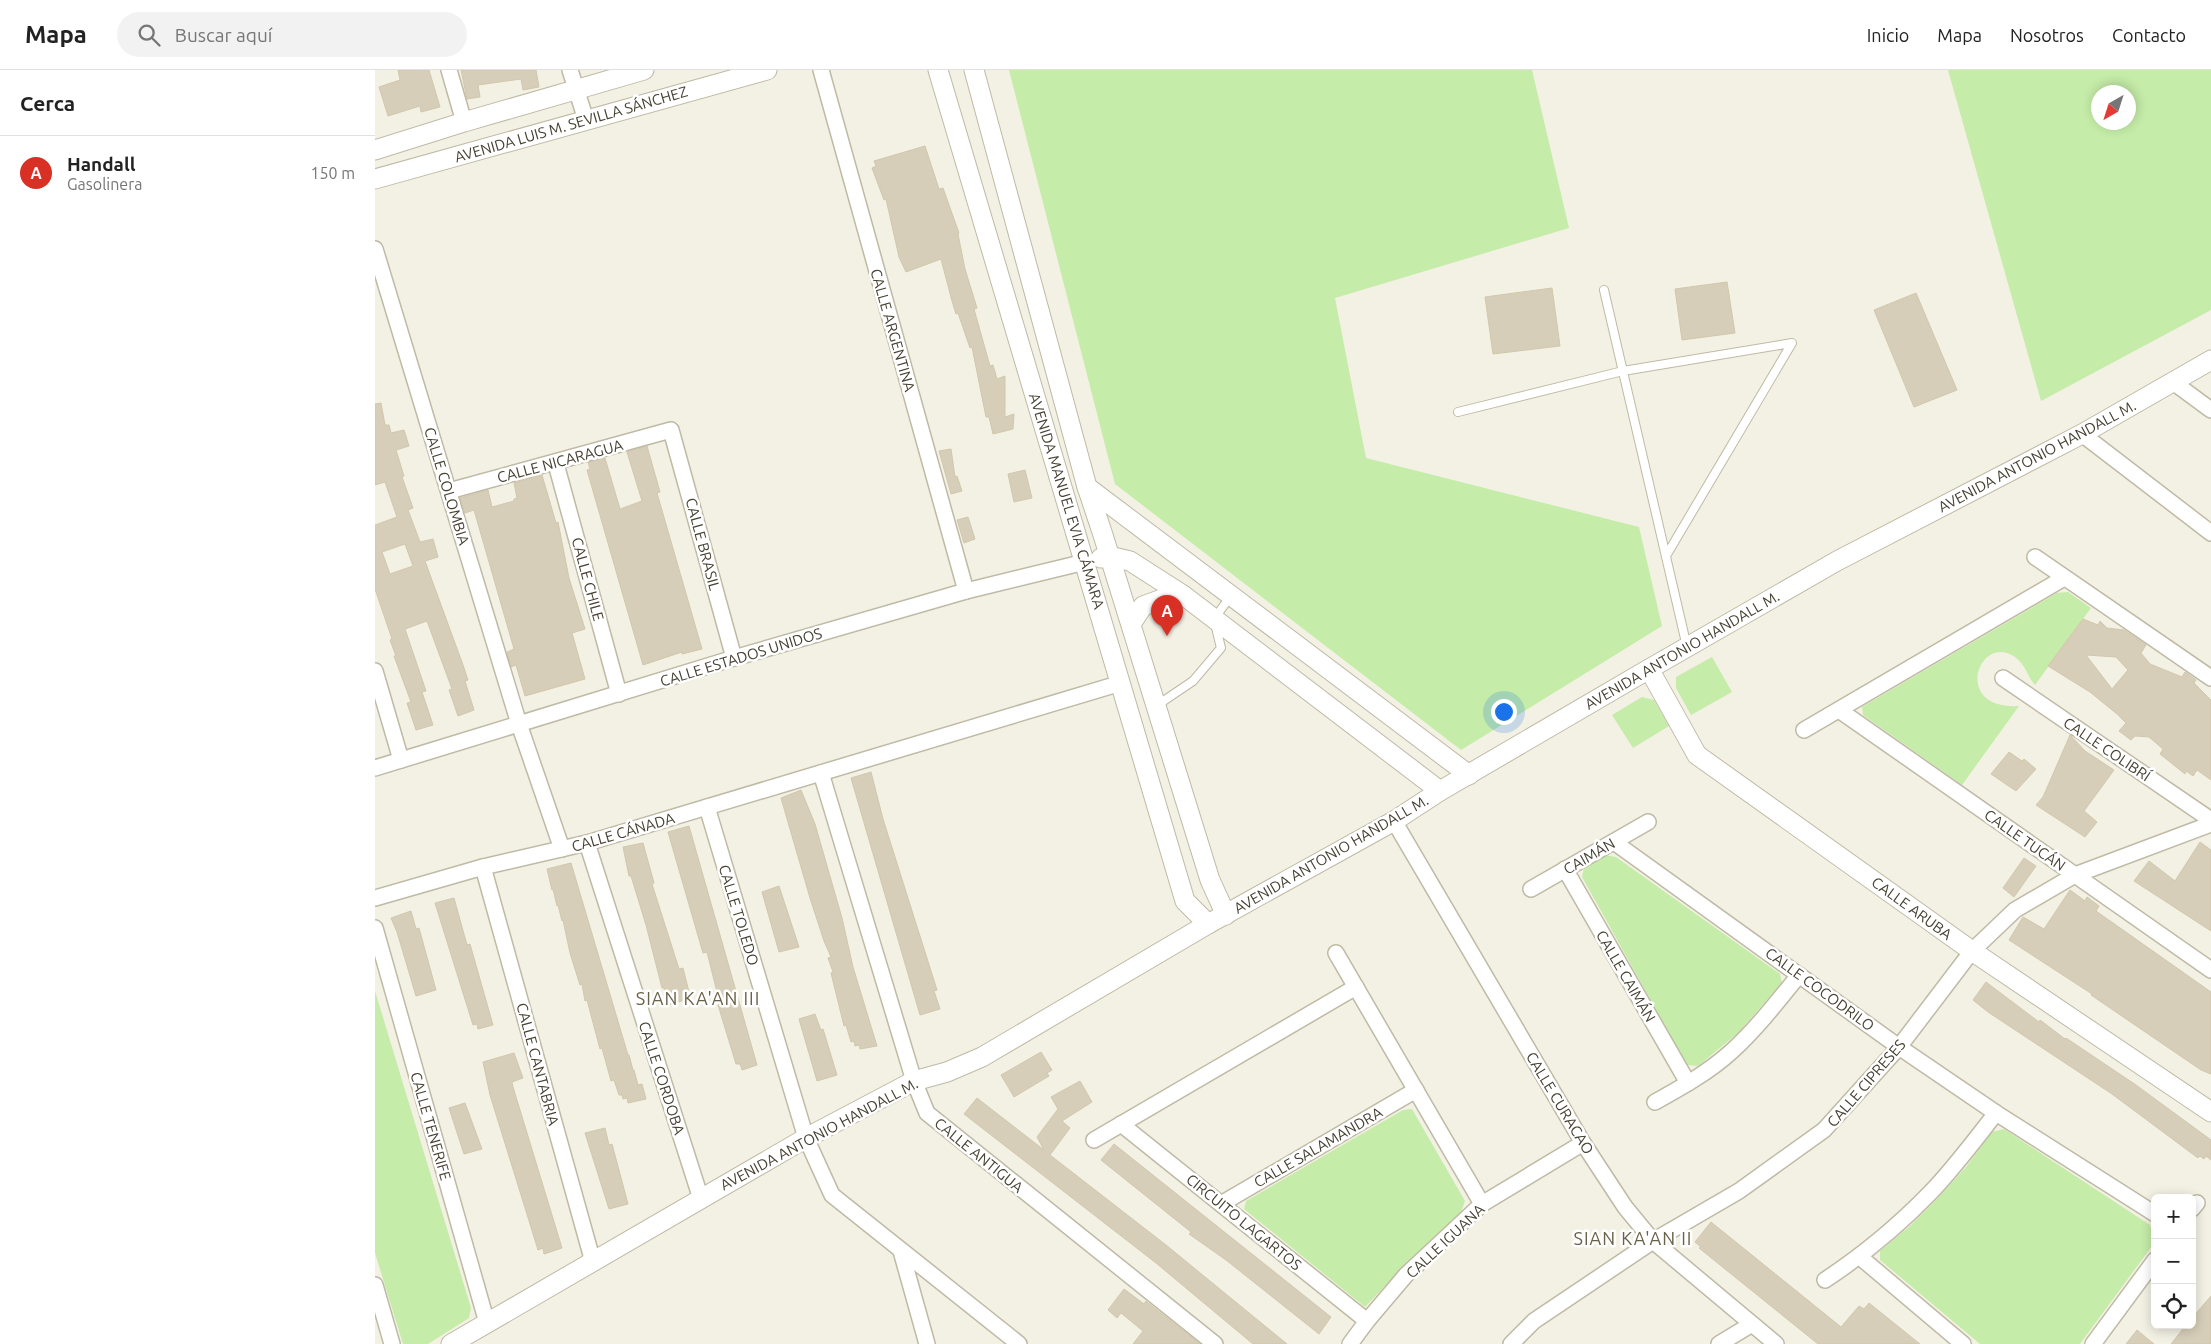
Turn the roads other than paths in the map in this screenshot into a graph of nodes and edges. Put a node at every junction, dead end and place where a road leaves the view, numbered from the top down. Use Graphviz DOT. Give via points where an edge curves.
graph roads {
  1 [pos="449,70"];
  2 [pos="571,70"];
  3 [pos="644,70"];
  4 [pos="767,70"];
  5 [pos="821,70"];
  6 [pos="938,70"];
  7 [pos="974,70"];
  8 [pos="576,90"];
  9 [pos="585,120"];
  10 [pos="464,122"];
  11 [pos="375,150"];
  12 [pos="375,179"];
  13 [pos="375,249"];
  14 [pos="1605,290"];
  15 [pos="2211,360"];
  16 [pos="1623,371"];
  17 [pos="2173,382"];
  18 [pos="2211,410"];
  19 [pos="1458,412"];
  20 [pos="671,430"];
  21 [pos="2082,434"];
  22 [pos="556,464"];
  23 [pos="1087,487"];
  24 [pos="449,491"];
  25 [pos="2211,533"];
  26 [pos="1109,556"];
  27 [pos="1666,556"];
  28 [pos="2035,558"];
  29 [pos="1085,562"];
  30 [pos="2064,578"];
  31 [pos="966,591"];
  32 [pos="1183,595"];
  33 [pos="1231,596"];
  34 [pos="1214,619"];
  35 [pos="1131,624"];
  36 [pos="1687,647"];
  37 [pos="734,658"];
  38 [pos="1649,669"];
  39 [pos="375,671"];
  40 [pos="2003,678"];
  41 [pos="2211,678"];
  42 [pos="1121,682"];
  43 [pos="619,694"];
  44 [pos="1156,706"];
  45 [pos="1839,710"];
  46 [pos="519,724"];
  47 [pos="1804,730"];
  48 [pos="401,760"];
  49 [pos="375,768"];
  50 [pos="821,773"];
  51 [pos="1469,775"];
  52 [pos="1440,791"];
  53 [pos="707,807"];
  54 [pos="1394,821"];
  55 [pos="1648,822"];
  56 [pos="2211,822"];
  57 [pos="1614,842"];
  58 [pos="587,843"];
  59 [pos="562,849"];
  60 [pos="483,867"];
  61 [pos="1565,869"];
  62 [pos="2075,875"];
  63 [pos="1531,889"];
  64 [pos="375,898"];
  65 [pos="1226,915"];
  66 [pos="1208,924"];
  67 [pos="375,928"];
  68 [pos="1972,951"];
  69 [pos="1336,953"];
  70 [pos="2211,970"];
  71 [pos="1799,975"];
  72 [pos="1356,987"];
  73 [pos="1899,1046"];
  74 [pos="914,1080"];
  75 [pos="1688,1083"];
  76 [pos="1416,1090"];
  77 [pos="1655,1102"];
  78 [pos="2211,1112"];
  79 [pos="1996,1113"];
  80 [pos="1121,1124"];
  81 [pos="806,1138"];
  82 [pos="1094,1140"];
  83 [pos="1583,1143"];
  84 [pos="701,1199"];
  85 [pos="1221,1204"];
  86 [pos="1482,1204"];
  87 [pos="2151,1211"];
  88 [pos="1653,1240"];
  89 [pos="901,1251"];
  90 [pos="1860,1257"];
  91 [pos="593,1262"];
  92 [pos="2151,1265"];
  93 [pos="1825,1280"];
  94 [pos="375,1285"];
  95 [pos="1367,1321"];
  96 [pos="487,1323"];
  97 [pos="1751,1324"];
  98 [pos="392,1344"];
  99 [pos="451,1344"];
  100 [pos="927,1344"];
  101 [pos="1019,1344"];
  102 [pos="1215,1344"];
  103 [pos="1350,1344"];
  104 [pos="1511,1344"];
  105 [pos="1719,1344"];
  106 [pos="1776,1344"];
  107 [pos="1963,1344"];
  108 [pos="2093,1344"];
  1 -- 10 [label="street"];
  2 -- 8 [label="street"];
  3 -- 8 [label="street, AVENIDA LUIS M. SEVILLA SÁNCHEZ"];
  4 -- 9 [label="street, AVENIDA LUIS M. SEVILLA SÁNCHEZ"];
  5 -- 31 [label="street, CALLE ARGENTINA"];
  6 -- 29 [label="street, AVENIDA MANUEL EVIA CÁMARA"];
  7 -- 23 [label="street, AVENIDA MANUEL EVIA CÁMARA"];
  8 -- 9 [label="street"];
  8 -- 10 [label="street, AVENIDA LUIS M. SEVILLA SÁNCHEZ"];
  9 -- 12 [label="street, AVENIDA LUIS M. SEVILLA SÁNCHEZ"];
  10 -- 11 [label="street, AVENIDA LUIS M. SEVILLA SÁNCHEZ"];
  13 -- 24 [label="street, CALLE COLOMBIA"];
  14 -- 16 [label="lane"];
  15 -- 17 [label="street, AVENIDA ANTONIO HANDALL M."];
  16 -- 19 [label="lane"];
  16 -- 27 [label="lane"];
  16 -- 27 [label="lane" via="1792,343"];
  17 -- 18 [label="street"];
  17 -- 21 [label="street, AVENIDA ANTONIO HANDALL M."];
  20 -- 22 [label="street, CALLE NICARAGUA"];
  20 -- 37 [label="street, CALLE BRASIL"];
  21 -- 25 [label="street"];
  21 -- 36 [label="street, AVENIDA ANTONIO HANDALL M." via="1837,561"];
  22 -- 24 [label="street, CALLE NICARAGUA"];
  22 -- 43 [label="street, CALLE CHILE"];
  23 -- 26 [label="street, AVENIDA MANUEL EVIA CÁMARA"];
  23 -- 33 [label="street, AVENIDA MANUEL EVIA CÁMARA"];
  24 -- 46 [label="street, CALLE COLOMBIA"];
  26 -- 29 [label="street, CALLE ESTADOS UNIDOS"];
  26 -- 32 [label="street, AVENIDA MANUEL EVIA CÁMARA" via="1130,561"];
  26 -- 35 [label="street, AVENIDA MANUEL EVIA CÁMARA"];
  27 -- 36 [label="lane"];
  28 -- 30 [label="street"];
  29 -- 31 [label="street, CALLE ESTADOS UNIDOS"];
  29 -- 42 [label="street, AVENIDA MANUEL EVIA CÁMARA"];
  30 -- 41 [label="street"];
  30 -- 45 [label="street"];
  31 -- 37 [label="street, CALLE ESTADOS UNIDOS"];
  32 -- 34 [label="street, AVENIDA MANUEL EVIA CÁMARA"];
  32 -- 35 [label="street" via="1143,606"];
  33 -- 34 [label="lane"];
  33 -- 51 [label="street, AVENIDA MANUEL EVIA CÁMARA"];
  34 -- 44 [label="lane" via="1221,648 1193,681"];
  34 -- 52 [label="street, AVENIDA MANUEL EVIA CÁMARA"];
  35 -- 44 [label="street, AVENIDA MANUEL EVIA CÁMARA"];
  36 -- 38 [label="street, AVENIDA ANTONIO HANDALL M."];
  37 -- 43 [label="street, CALLE ESTADOS UNIDOS"];
  38 -- 51 [label="street, AVENIDA ANTONIO HANDALL M."];
  38 -- 68 [label="street, CALLE ARUBA" via="1697,755"];
  39 -- 48 [label="street"];
  40 -- 56 [label="street, CALLE COLIBRÍ"];
  42 -- 50 [label="street, CALLE CÁNADA"];
  42 -- 66 [label="street, AVENIDA MANUEL EVIA CÁMARA" via="1185,901"];
  43 -- 46 [label="street, CALLE ESTADOS UNIDOS"];
  44 -- 65 [label="street, AVENIDA MANUEL EVIA CÁMARA" via="1210,880"];
  45 -- 47 [label="street"];
  45 -- 62 [label="street, CALLE TUCÁN"];
  46 -- 48 [label="street, CALLE ESTADOS UNIDOS"];
  46 -- 59 [label="street, CALLE COLOMBIA"];
  48 -- 49 [label="street, CALLE ESTADOS UNIDOS"];
  50 -- 53 [label="street, CALLE CÁNADA"];
  50 -- 74 [label="street, CALLE ANTIGUA"];
  51 -- 52 [label="street, AVENIDA ANTONIO HANDALL M."];
  52 -- 54 [label="street, AVENIDA ANTONIO HANDALL M."];
  53 -- 58 [label="street, CALLE CÁNADA"];
  53 -- 81 [label="street, CALLE TOLEDO"];
  54 -- 65 [label="street, AVENIDA ANTONIO HANDALL M."];
  54 -- 83 [label="street, CALLE CURACAO"];
  55 -- 57 [label="street, CAIMÁN"];
  56 -- 62 [label="street, CALLE CIPRESES"];
  57 -- 61 [label="street, CAIMÁN"];
  57 -- 71 [label="street, CALLE COCODRILO"];
  58 -- 59 [label="street, CALLE CÁNADA"];
  58 -- 84 [label="street, CALLE CORDOBA"];
  59 -- 60 [label="street, CALLE CÁNADA"];
  60 -- 64 [label="street, CALLE CÁNADA"];
  60 -- 91 [label="street, CALLE CANTABRIA"];
  61 -- 63 [label="street, CAIMÁN"];
  61 -- 75 [label="street, CALLE CAIMÁN"];
  62 -- 68 [label="street, CALLE CIPRESES" via="2015,910"];
  62 -- 70 [label="street, CALLE TUCÁN"];
  65 -- 66 [label="street, AVENIDA ANTONIO HANDALL M."];
  66 -- 74 [label="street, AVENIDA ANTONIO HANDALL M." via="981,1057 947,1072"];
  67 -- 96 [label="street, CALLE TENERIFE"];
  68 -- 73 [label="street, CALLE CIPRESES"];
  68 -- 78 [label="street, CALLE ARUBA"];
  69 -- 72 [label="street"];
  71 -- 73 [label="street, CALLE COCODRILO"];
  71 -- 75 [label="street" via="1753,1032"];
  72 -- 76 [label="street"];
  72 -- 80 [label="street"];
  73 -- 79 [label="street, CALLE COCODRILO"];
  73 -- 88 [label="street, CALLE CIPRESES" via="1824,1130 1739,1191"];
  74 -- 81 [label="street, AVENIDA ANTONIO HANDALL M."];
  74 -- 102 [label="street, CALLE ANTIGUA" via="927,1114"];
  75 -- 77 [label="street"];
  76 -- 85 [label="street, CALLE SALAMANDRA"];
  76 -- 86 [label="street"];
  79 -- 87 [label="street, CALLE COCODRILO"];
  79 -- 90 [label="street" via="1930,1193"];
  80 -- 82 [label="street"];
  80 -- 85 [label="street, CIRCUITO LAGARTOS"];
  81 -- 84 [label="street, AVENIDA ANTONIO HANDALL M."];
  81 -- 89 [label="street, CALLE TOLEDO" via="833,1195"];
  83 -- 86 [label="street, CALLE IGUANA"];
  83 -- 88 [label="street, CALLE CURACAO" via="1625,1207"];
  84 -- 91 [label="street, AVENIDA ANTONIO HANDALL M."];
  85 -- 95 [label="street, CIRCUITO LAGARTOS"];
  86 -- 95 [label="street, CALLE IGUANA" via="1407,1275"];
  88 -- 97 [label="street, CALLE CURACAO"];
  88 -- 104 [label="street, CALLE CIPRESES" via="1534,1321"];
  89 -- 100 [label="street"];
  89 -- 101 [label="street, CALLE TOLEDO"];
  90 -- 93 [label="street"];
  90 -- 107 [label="street"];
  91 -- 96 [label="street, AVENIDA ANTONIO HANDALL M."];
  92 -- 108 [label="street"];
  94 -- 98 [label="street"];
  95 -- 103 [label="street, CALLE IGUANA"];
  96 -- 99 [label="street, AVENIDA ANTONIO HANDALL M."];
  97 -- 105 [label="street"];
  97 -- 106 [label="street, CALLE CURACAO"];
}
